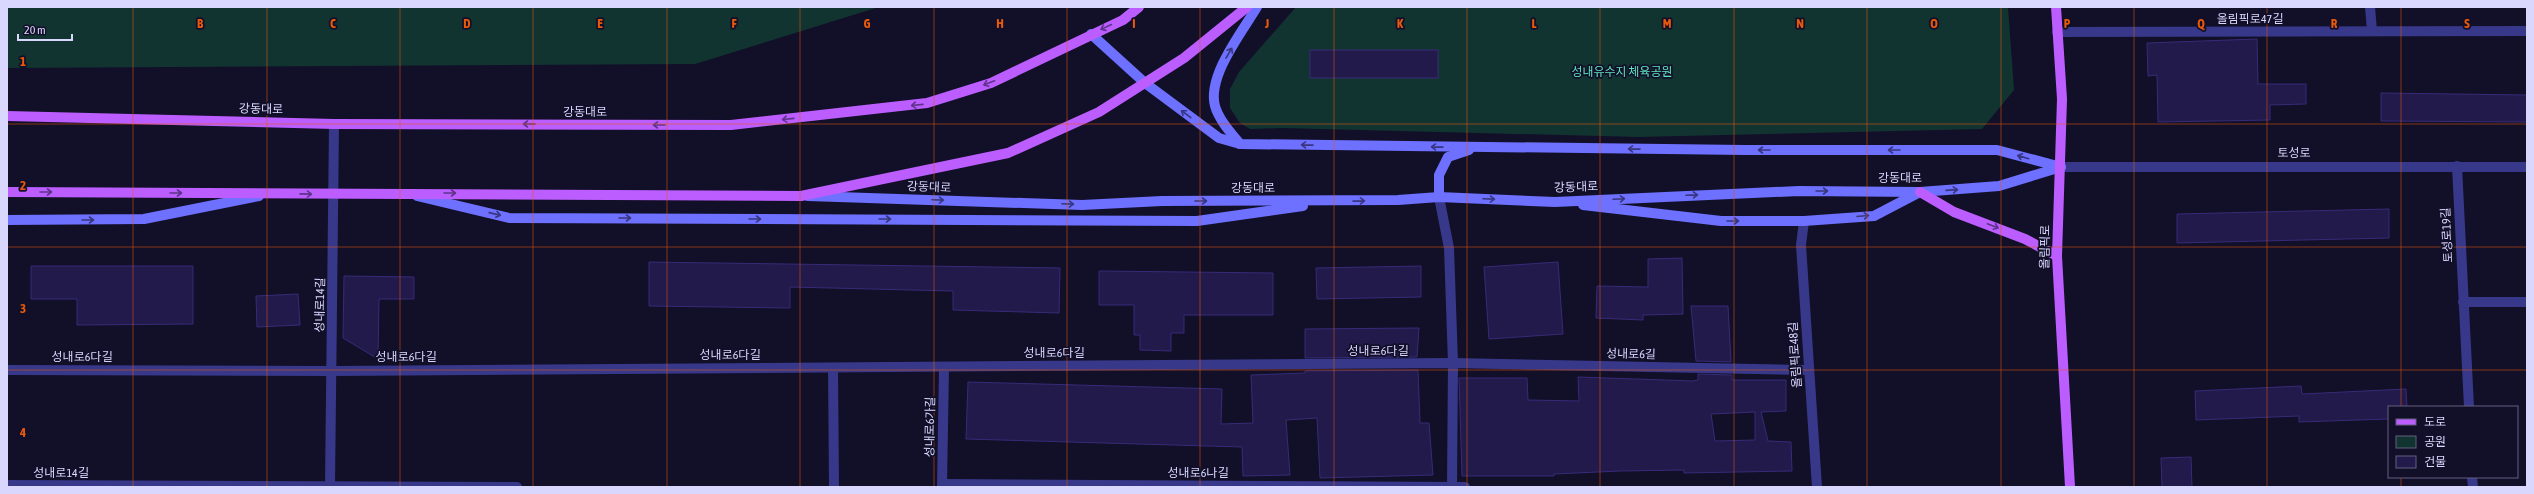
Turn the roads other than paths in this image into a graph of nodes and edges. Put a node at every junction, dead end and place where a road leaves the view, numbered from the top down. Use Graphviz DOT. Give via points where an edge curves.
graph roads {
  1 [pos="1139,7"];
  2 [pos="1247,7"];
  3 [pos="1257,7"];
  4 [pos="2056,7"];
  5 [pos="2370,7"];
  6 [pos="2372,31"];
  7 [pos="2527,31"];
  8 [pos="2057,32"];
  9 [pos="1092,34"];
  10 [pos="1145,83"];
  11 [pos="7,116"];
  12 [pos="334,124"];
  13 [pos="1240,144"];
  14 [pos="1476,147"];
  15 [pos="2456,166"];
  16 [pos="2061,167"];
  17 [pos="2527,167"];
  18 [pos="7,192"];
  19 [pos="1920,192"];
  20 [pos="270,193"];
  21 [pos="403,193"];
  22 [pos="334,194"];
  23 [pos="801,196"];
  24 [pos="1439,197"];
  25 [pos="1341,201"];
  26 [pos="1555,202"];
  27 [pos="7,220"];
  28 [pos="1804,221"];
  29 [pos="2057,256"];
  30 [pos="2463,302"];
  31 [pos="2527,302"];
  32 [pos="1453,364"];
  33 [pos="944,367"];
  34 [pos="833,368"];
  35 [pos="7,370"];
  36 [pos="1809,370"];
  37 [pos="332,371"];
  38 [pos="2469,406"];
  39 [pos="7,486"];
  40 [pos="330,486"];
  41 [pos="942,486"];
  42 [pos="517,487"];
  43 [pos="834,487"];
  44 [pos="1452,487"];
  45 [pos="1465,487"];
  46 [pos="1817,487"];
  47 [pos="2070,487"];
  1 -- 9 [label="main road, 강동대로, one-way" via="1123,20"];
  2 -- 10 [label="main road, 강동대로" via="1184,58"];
  13 -- 3 [label="main road, one-way" via="1225,126 1215,107 1213,88 1227,57"];
  4 -- 8 [label="main road, 올림픽로"];
  5 -- 6 [label="street"];
  6 -- 7 [label="street, 올림픽로47길"];
  6 -- 8 [label="street, 올림픽로47길"];
  8 -- 16 [label="main road, 올림픽로" via="2062,99"];
  9 -- 10 [label="main road"];
  9 -- 12 [label="main road, 강동대로, one-way" via="991,83 927,104 731,125"];
  13 -- 10 [label="main road, one-way" via="1219,138"];
  10 -- 23 [label="main road, 강동대로" via="1098,112 1008,153"];
  11 -- 12 [label="main road, 강동대로"];
  12 -- 22 [label="street, 성내로14길"];
  14 -- 13 [label="main road, one-way"];
  16 -- 14 [label="main road, one-way" via="1998,150"];
  14 -- 24 [label="main road" via="1448,157 1439,175"];
  15 -- 16 [label="street, 토성로"];
  15 -- 17 [label="street, 토성로"];
  15 -- 30 [label="street, 토성로19길"];
  19 -- 16 [label="main road, 강동대로, one-way" via="1999,186"];
  16 -- 29 [label="main road, 올림픽로"];
  18 -- 20 [label="main road, 강동대로, one-way"];
  26 -- 19 [label="main road, 강동대로, one-way" via="1799,191"];
  28 -- 19 [label="main road, one-way" via="1874,216"];
  19 -- 29 [label="main road, one-way" via="1954,212 2025,239"];
  20 -- 22 [label="main road, 강동대로, one-way"];
  27 -- 20 [label="main road, one-way" via="144,219"];
  21 -- 22 [label="main road, 강동대로"];
  21 -- 23 [label="main road, 강동대로, one-way"];
  21 -- 25 [label="main road, one-way" via="509,218 1197,221"];
  22 -- 37 [label="street, 성내로14길"];
  23 -- 25 [label="main road, 강동대로, one-way" via="1082,204 1162,201"];
  25 -- 24 [label="main road, 강동대로, one-way"];
  24 -- 26 [label="main road, 강동대로, one-way"];
  24 -- 32 [label="street" via="1449,248"];
  26 -- 28 [label="main road, one-way" via="1721,221"];
  28 -- 36 [label="street, 올림픽로48길" via="1801,245"];
  29 -- 47 [label="main road, 올림픽로"];
  30 -- 31 [label="street"];
  30 -- 38 [label="street, 토성로19길"];
  32 -- 33 [label="street, 성내로6다길"];
  32 -- 36 [label="street, 성내로6길"];
  32 -- 44 [label="street"];
  33 -- 34 [label="street, 성내로6다길"];
  33 -- 41 [label="street, 성내로6가길"];
  34 -- 37 [label="street, 성내로6다길"];
  34 -- 43 [label="street"];
  35 -- 37 [label="street, 성내로6다길"];
  36 -- 46 [label="street, 올림픽로48길"];
  37 -- 40 [label="street, 성내로14길"];
  39 -- 40 [label="street, 성내로14길"];
  40 -- 42 [label="street, 성내로14길"];
  41 -- 44 [label="street, 성내로6나길"];
  44 -- 45 [label="street"];
}
